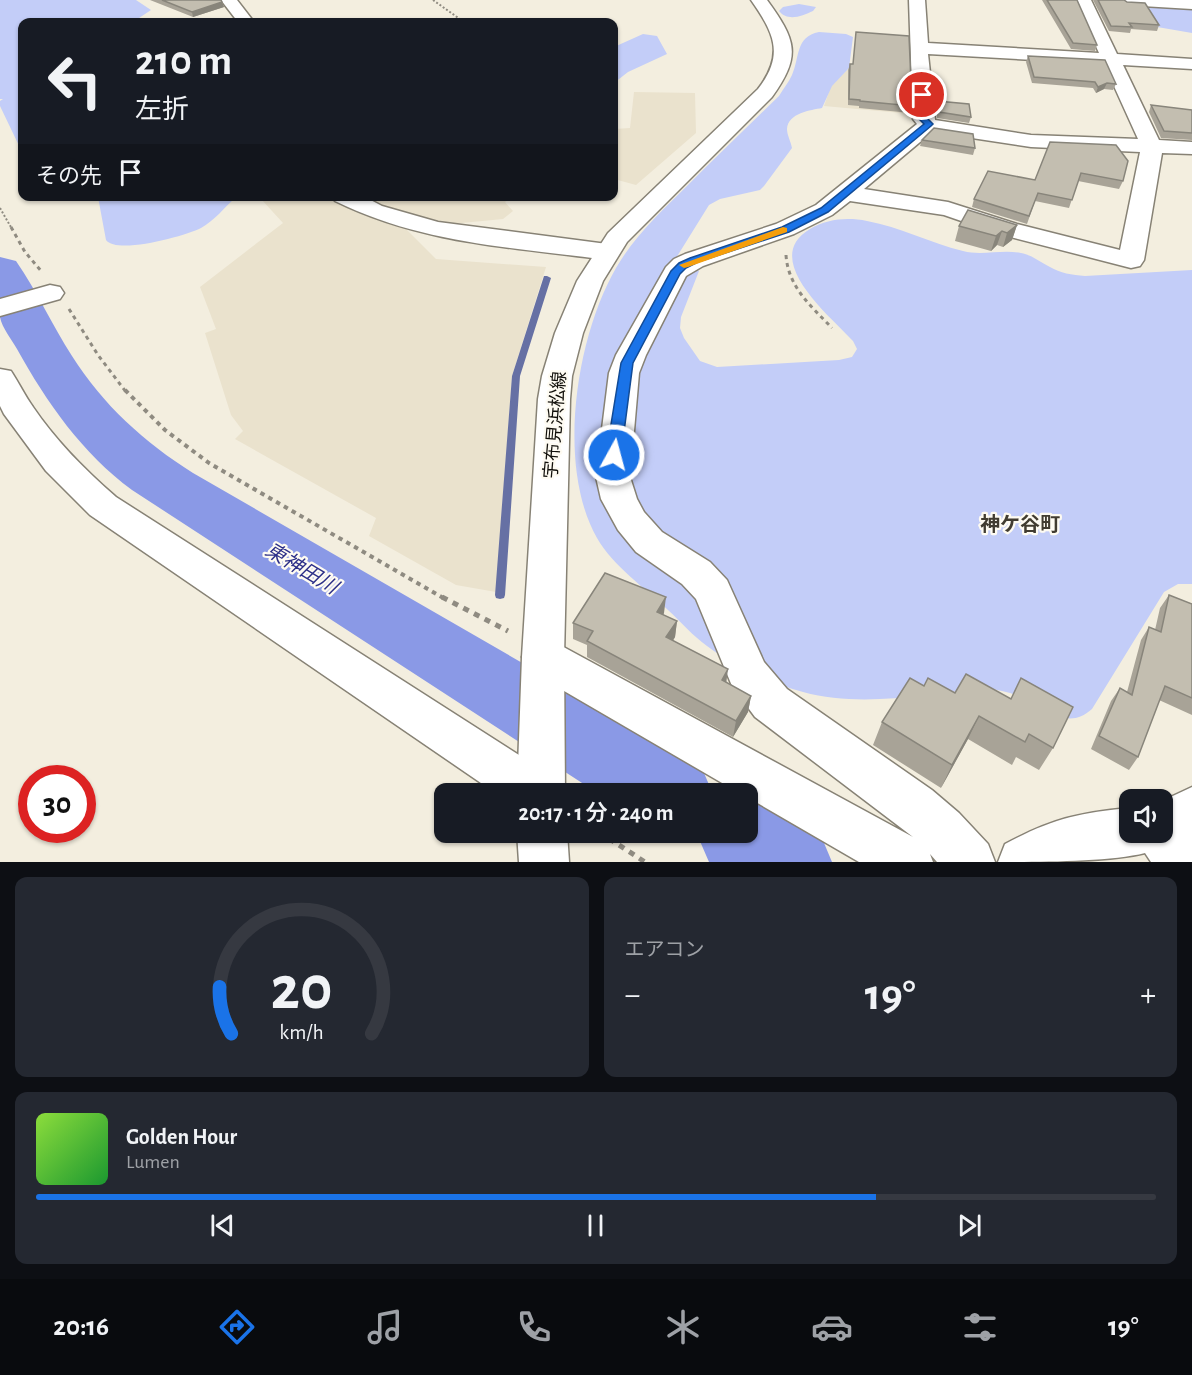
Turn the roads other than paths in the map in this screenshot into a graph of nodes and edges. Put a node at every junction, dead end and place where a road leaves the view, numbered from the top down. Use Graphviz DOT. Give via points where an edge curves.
graph roads {
  1 [pos="229,0"];
  2 [pos="759,0"];
  3 [pos="917,0"];
  4 [pos="1083,0"];
  5 [pos="1125,0"];
  6 [pos="1192,4"];
  7 [pos="243,18"];
  8 [pos="919,48"];
  9 [pos="1111,60"];
  10 [pos="1192,64"];
  11 [pos="928,124"];
  12 [pos="1152,147"];
  13 [pos="1192,148"];
  14 [pos="846,193"];
  15 [pos="355,201"];
  16 [pos="607,252"];
  17 [pos="54,291"];
  18 [pos="0,308"];
  19 [pos="1,382"];
  20 [pos="543,656"];
  21 [pos="532,783"];
  22 [pos="540,783"];
  23 [pos="1192,811"];
  24 [pos="1173,821"];
  25 [pos="1119,834"];
  26 [pos="543,843"];
  27 [pos="1168,843"];
  28 [pos="544,862"];
  29 [pos="908,862"];
  30 [pos="970,862"];
  31 [pos="1023,862"];
  32 [pos="1182,862"];
  1 -- 7 [label="street"];
  2 -- 16 [label="street, 宇布見浜松線" via="783,39 784,58 776,79 640,213"];
  3 -- 8 [label="street"];
  4 -- 9 [label="street"];
  5 -- 6 [label="street"];
  8 -- 9 [label="street"];
  8 -- 11 [label="street" via="923,119"];
  9 -- 10 [label="street"];
  9 -- 12 [label="street"];
  11 -- 12 [label="street" via="1031,141"];
  11 -- 14 [label="street"];
  12 -- 13 [label="street"];
  12 -- 14 [label="street" via="1131,260 1008,229 948,209"];
  14 -- 30 [label="street" via="816,215 694,260 675,273 624,373 613,477 618,499 649,542 696,573 713,591 747,673 771,703 915,807"];
  15 -- 16 [label="street" via="394,218 446,232"];
  16 -- 20 [label="street, 宇布見浜松線" via="583,297 557,376"];
  17 -- 18 [label="street"];
  19 -- 21 [label="street" via="47,452 103,506"];
  20 -- 22 [label="street, 宇布見浜松線"];
  20 -- 29 [label="street"];
  23 -- 24 [label="street"];
  25 -- 31 [label="street" via="1053,845"];
  26 -- 28 [label="street"];
  27 -- 32 [label="street"];
}
